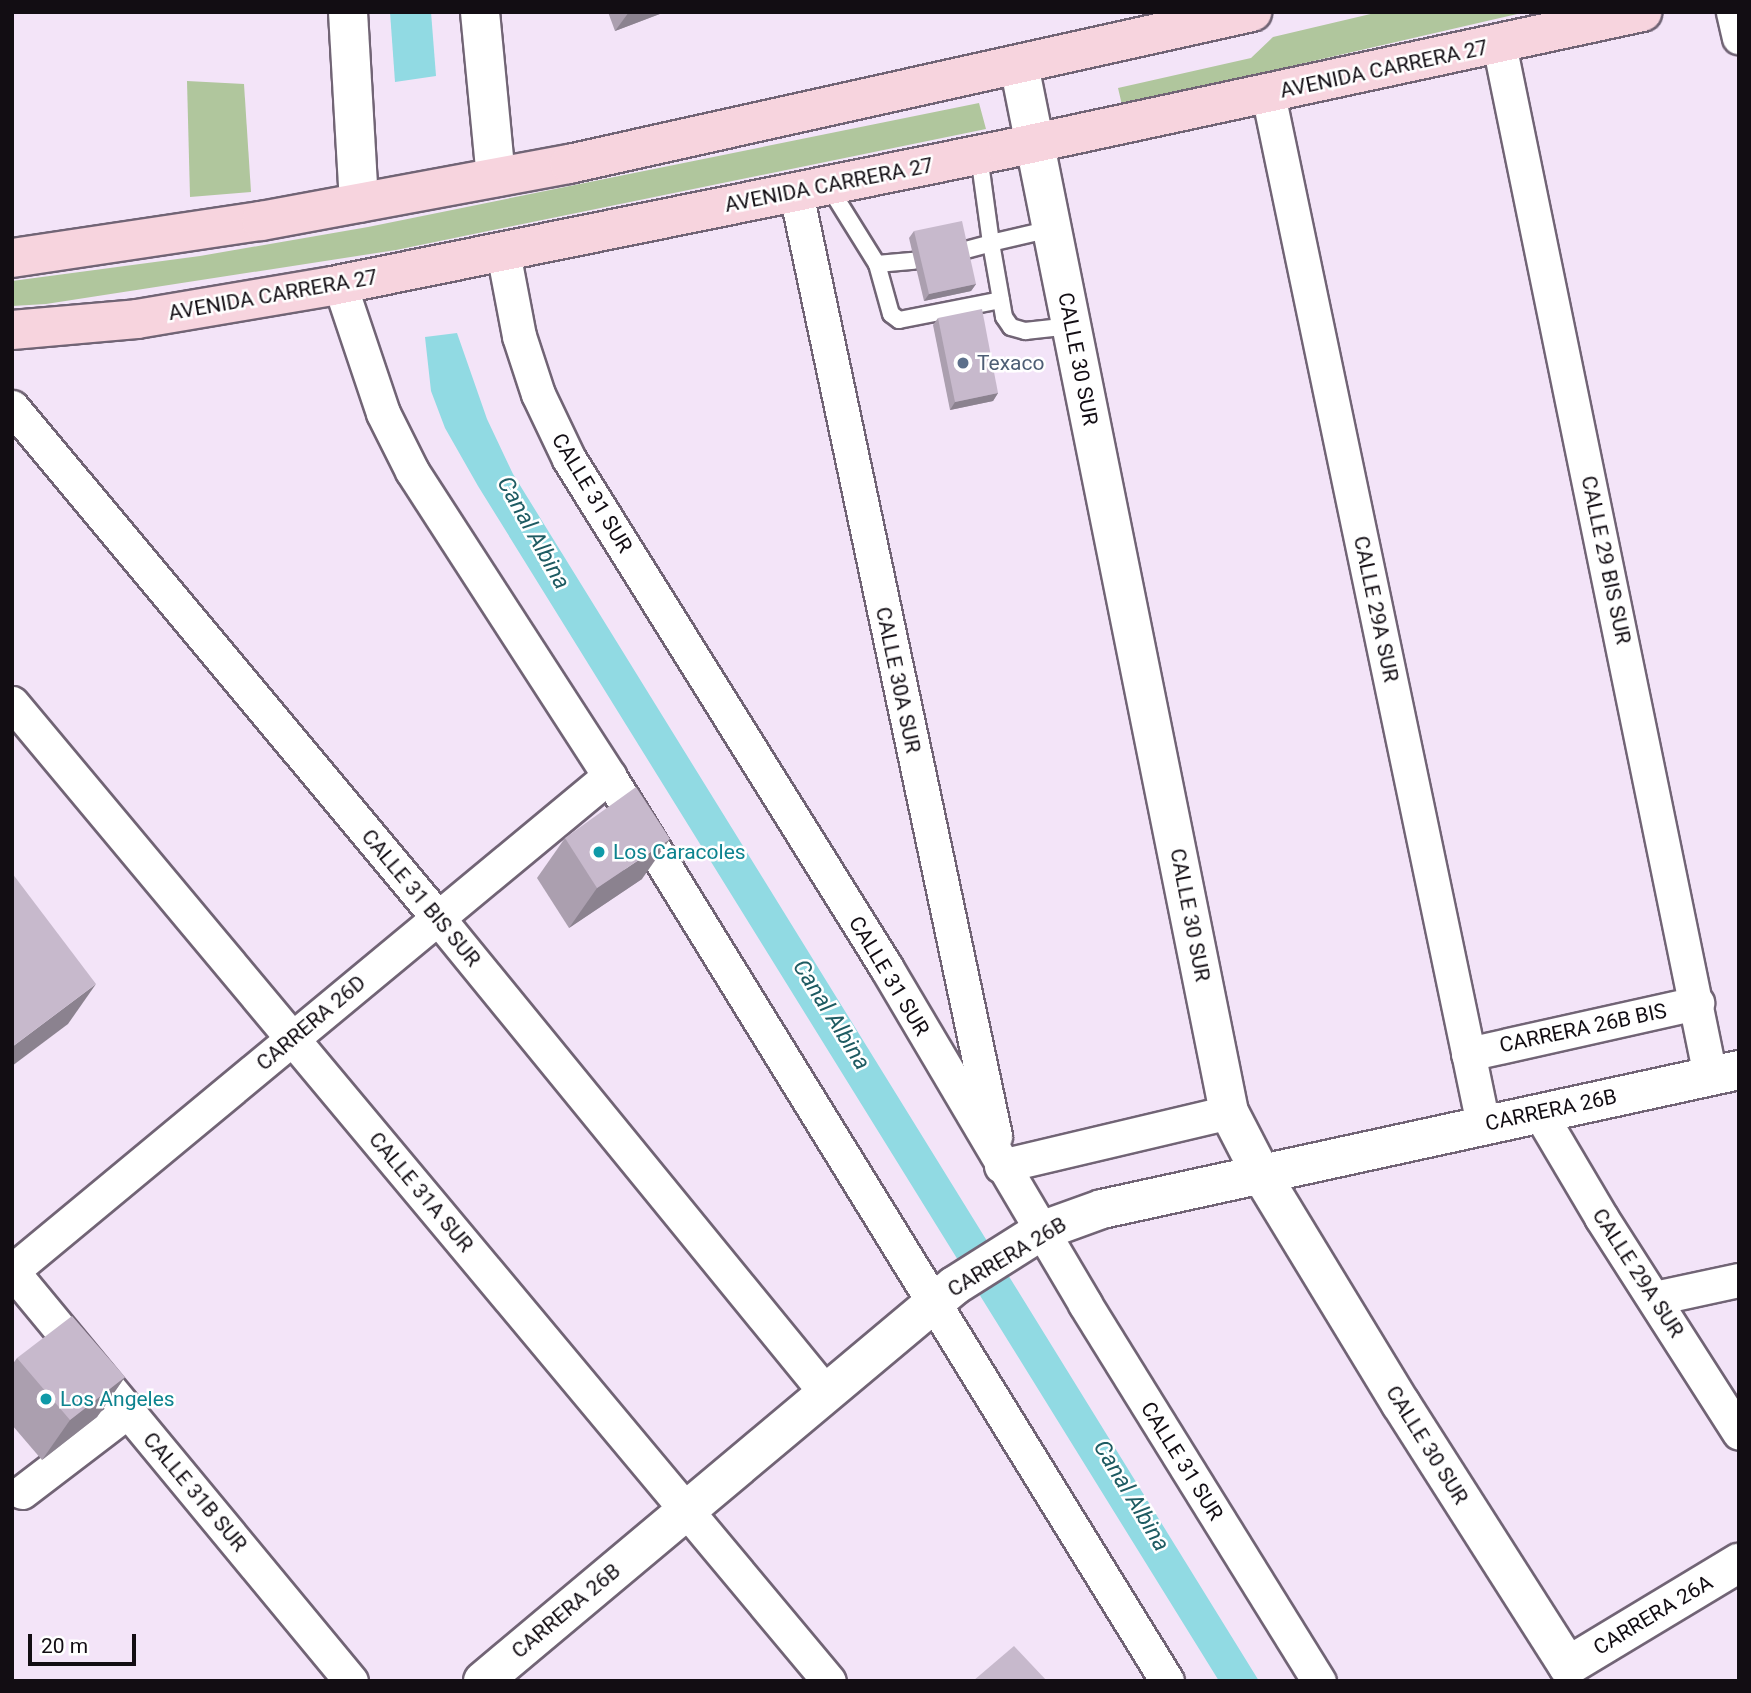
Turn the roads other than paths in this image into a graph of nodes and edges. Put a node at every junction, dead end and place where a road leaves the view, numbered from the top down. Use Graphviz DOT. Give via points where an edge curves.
graph roads {
  1 [pos="348,12"];
  2 [pos="480,12"];
  3 [pos="1252,12"];
  4 [pos="1642,12"];
  5 [pos="1733,12"];
  6 [pos="1739,37"];
  7 [pos="1499,44"];
  8 [pos="1018,65"];
  9 [pos="1268,94"];
  10 [pos="1034,143"];
  11 [pos="979,155"];
  12 [pos="496,177"];
  13 [pos="812,189"];
  14 [pos="359,203"];
  15 [pos="1051,229"];
  16 [pos="991,243"];
  17 [pos="962,251"];
  18 [pos="503,253"];
  19 [pos="12,258"];
  20 [pos="914,261"];
  21 [pos="877,264"];
  22 [pos="340,285"];
  23 [pos="1002,300"];
  24 [pos="1071,326"];
  25 [pos="12,330"];
  26 [pos="12,407"];
  27 [pos="12,703"];
  28 [pos="609,776"];
  29 [pos="438,918"];
  30 [pos="1698,1003"];
  31 [pos="293,1038"];
  32 [pos="1468,1054"];
  33 [pos="1724,1073"];
  34 [pos="1229,1112"];
  35 [pos="1539,1112"];
  36 [pos="1483,1124"];
  37 [pos="1001,1166"];
  38 [pos="1261,1174"];
  39 [pos="1041,1231"];
  40 [pos="12,1271"];
  41 [pos="1739,1280"];
  42 [pos="944,1293"];
  43 [pos="1655,1298"];
  44 [pos="826,1393"];
  45 [pos="128,1411"];
  46 [pos="1739,1433"];
  47 [pos="22,1492"];
  48 [pos="686,1510"];
  49 [pos="1739,1563"];
  50 [pos="1572,1674"];
  51 [pos="351,1681"];
  52 [pos="483,1681"];
  53 [pos="829,1681"];
  54 [pos="1167,1681"];
  55 [pos="1319,1681"];
  1 -- 14 [label="street"];
  2 -- 12 [label="street"];
  3 -- 8 [label="main road"];
  4 -- 7 [label="main road, AVENIDA CARRERA 27"];
  5 -- 6 [label="street"];
  7 -- 9 [label="main road, AVENIDA CARRERA 27"];
  7 -- 30 [label="street, CALLE 29 BIS SUR"];
  8 -- 10 [label="street, CALLE 30 SUR"];
  8 -- 12 [label="main road"];
  9 -- 10 [label="main road, AVENIDA CARRERA 27"];
  9 -- 32 [label="street, CALLE 29A SUR"];
  10 -- 11 [label="main road, AVENIDA CARRERA 27"];
  10 -- 15 [label="street, CALLE 30 SUR"];
  11 -- 13 [label="main road, AVENIDA CARRERA 27"];
  11 -- 16 [label="lane"];
  12 -- 14 [label="main road"];
  13 -- 18 [label="main road, AVENIDA CARRERA 27"];
  13 -- 21 [label="lane"];
  13 -- 37 [label="street, CALLE 30A SUR"];
  14 -- 19 [label="main road"];
  15 -- 16 [label="lane"];
  15 -- 24 [label="street, CALLE 30 SUR"];
  16 -- 17 [label="lane"];
  16 -- 23 [label="lane"];
  18 -- 22 [label="main road, AVENIDA CARRERA 27"];
  18 -- 37 [label="street, CALLE 31 SUR" via="519,335 538,394 569,459 886,967"];
  20 -- 21 [label="lane"];
  21 -- 23 [label="lane" via="891,314 899,320"];
  22 -- 25 [label="main road, AVENIDA CARRERA 27" via="137,318"];
  22 -- 28 [label="street" via="383,413 412,471"];
  23 -- 24 [label="lane" via="1011,327 1025,331"];
  24 -- 34 [label="street, CALLE 30 SUR"];
  26 -- 29 [label="street, CALLE 31 BIS SUR"];
  27 -- 31 [label="street, CALLE 31A SUR"];
  28 -- 29 [label="street, CARRERA 26D"];
  28 -- 42 [label="street"];
  29 -- 31 [label="street, CARRERA 26D"];
  29 -- 44 [label="street, CALLE 31 BIS SUR"];
  30 -- 32 [label="street, CARRERA 26B BIS"];
  30 -- 33 [label="street, CALLE 29 BIS SUR"];
  31 -- 40 [label="street, CARRERA 26D"];
  31 -- 48 [label="street, CALLE 31A SUR"];
  32 -- 36 [label="street, CALLE 29A SUR"];
  33 -- 35 [label="street, CARRERA 26B"];
  34 -- 37 [label="street"];
  34 -- 38 [label="street, CALLE 30 SUR"];
  35 -- 36 [label="street, CARRERA 26B"];
  35 -- 43 [label="street, CALLE 29A SUR"];
  36 -- 38 [label="street, CARRERA 26B"];
  37 -- 39 [label="street, CALLE 31 SUR"];
  38 -- 39 [label="street, CARRERA 26B" via="1102,1209"];
  38 -- 50 [label="street, CALLE 30 SUR"];
  39 -- 42 [label="street, CARRERA 26B"];
  39 -- 55 [label="street, CALLE 31 SUR"];
  40 -- 45 [label="street, CALLE 31B SUR"];
  41 -- 43 [label="street"];
  42 -- 44 [label="street, CARRERA 26B"];
  42 -- 54 [label="street"];
  43 -- 46 [label="street, CALLE 29A SUR"];
  44 -- 48 [label="street, CARRERA 26B"];
  45 -- 47 [label="street"];
  45 -- 51 [label="street, CALLE 31B SUR"];
  48 -- 52 [label="street, CARRERA 26B"];
  48 -- 53 [label="street, CALLE 31A SUR"];
  49 -- 50 [label="street, CARRERA 26A"];
}
